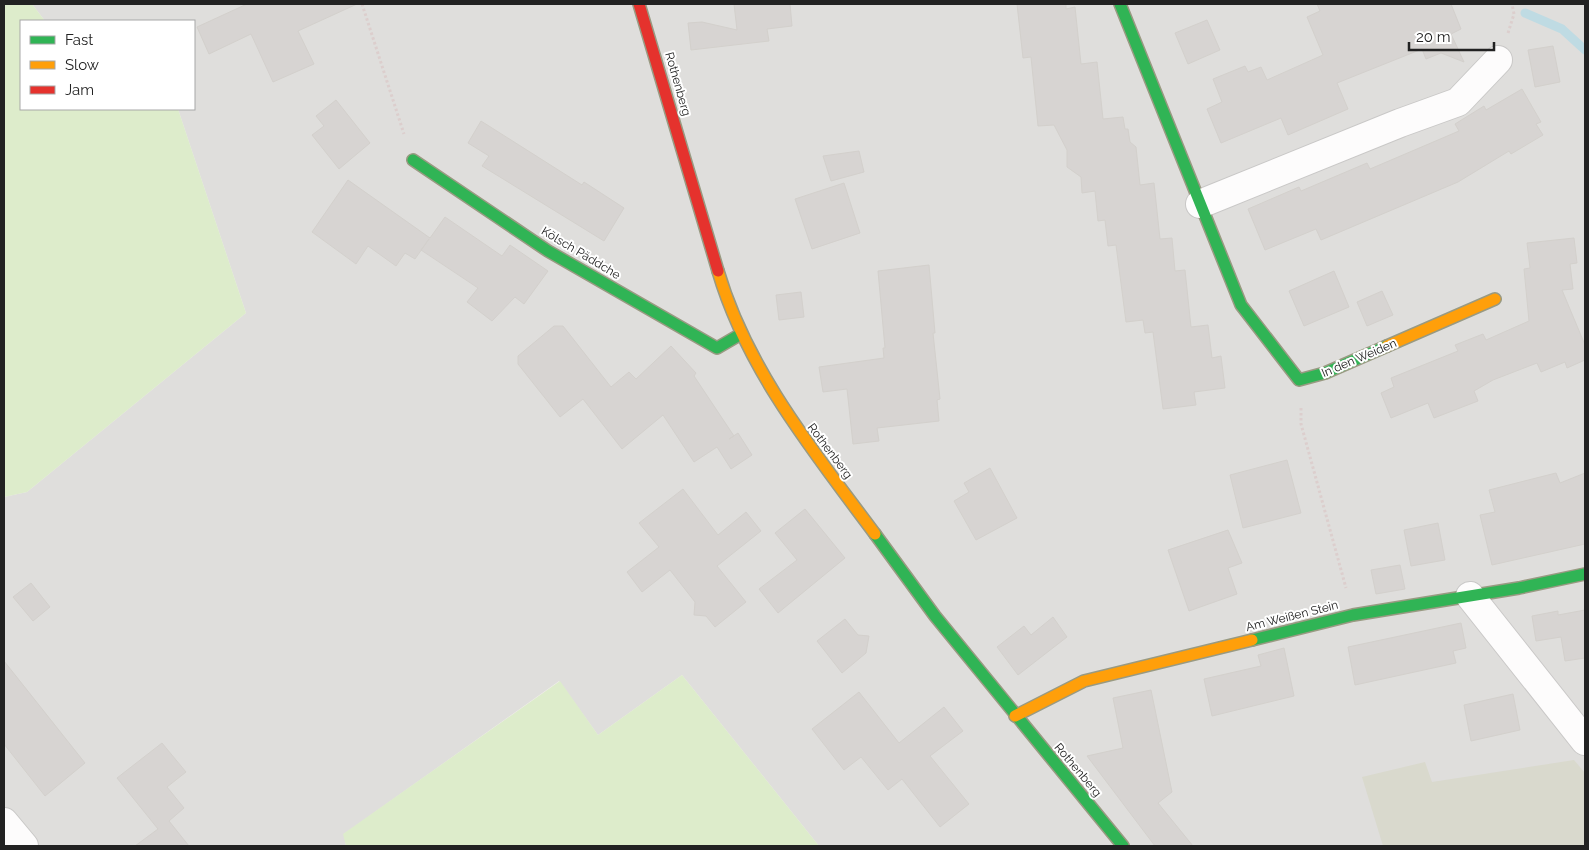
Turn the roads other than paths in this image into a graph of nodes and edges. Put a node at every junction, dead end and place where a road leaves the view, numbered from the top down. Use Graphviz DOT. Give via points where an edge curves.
graph roads {
  1 [pos="639,4"];
  2 [pos="1120,4"];
  3 [pos="1498,60"];
  4 [pos="413,160"];
  5 [pos="1200,204"];
  6 [pos="1495,299"];
  7 [pos="741,334"];
  8 [pos="1585,574"];
  9 [pos="1470,596"];
  10 [pos="1015,716"];
  11 [pos="1585,741"];
  12 [pos="4,822"];
  13 [pos="24,846"];
  14 [pos="1123,846"];
  1 -- 7 [label="street, Rothenberg" via="723,288"];
  2 -- 5 [label="street"];
  3 -- 5 [label="street" via="1458,102"];
  4 -- 7 [label="street, Kölsch Päddche" via="548,251 717,348"];
  5 -- 6 [label="street, In den Weiden" via="1241,305 1299,380 1325,373"];
  7 -- 10 [label="street, Rothenberg" via="795,426 935,616"];
  8 -- 9 [label="street, Am Weißen Stein"];
  9 -- 10 [label="street, Am Weißen Stein" via="1353,615 1084,681"];
  9 -- 11 [label="street"];
  10 -- 14 [label="street, Rothenberg"];
  12 -- 13 [label="street"];
}
